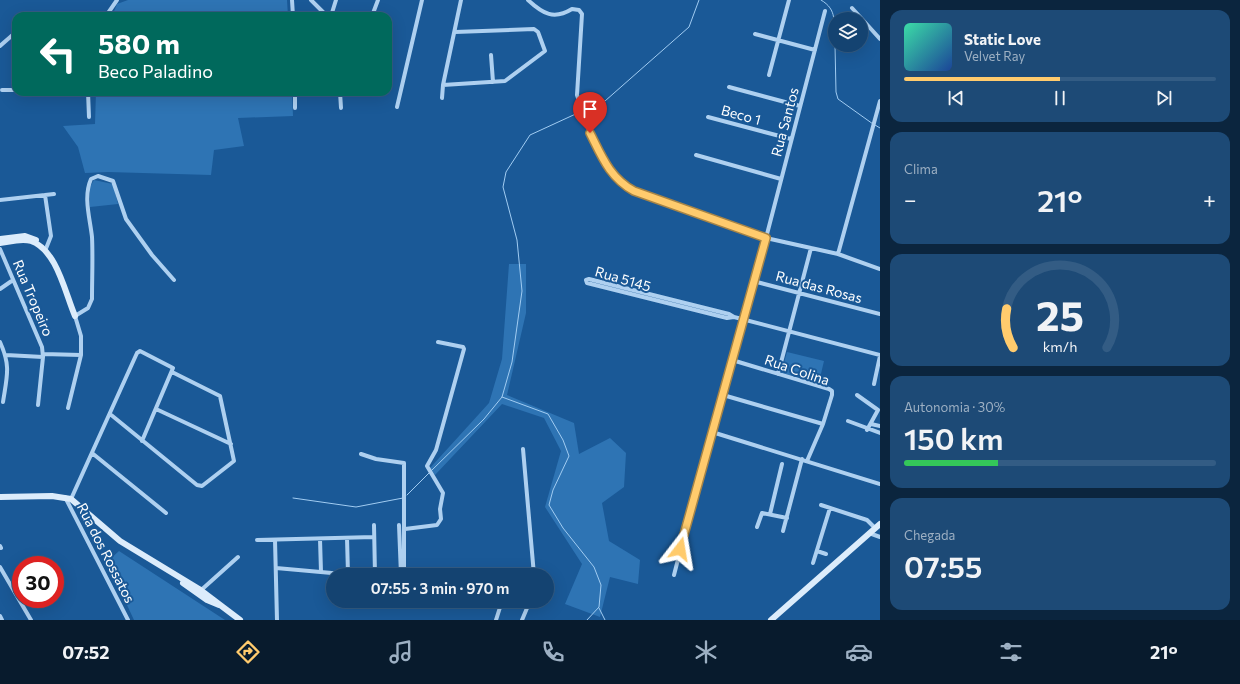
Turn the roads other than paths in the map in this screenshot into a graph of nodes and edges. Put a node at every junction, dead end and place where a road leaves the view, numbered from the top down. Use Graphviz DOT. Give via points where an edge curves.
graph roads {
  1 [pos="116,0"];
  2 [pos="292,0"];
  3 [pos="311,0"];
  4 [pos="336,0"];
  5 [pos="378,0"];
  6 [pos="422,0"];
  7 [pos="461,0"];
  8 [pos="528,0"];
  9 [pos="789,0"];
  10 [pos="852,8"];
  11 [pos="825,11"];
  12 [pos="108,12"];
  13 [pos="293,12"];
  14 [pos="323,12"];
  15 [pos="332,12"];
  16 [pos="374,12"];
  17 [pos="455,32"];
  18 [pos="755,34"];
  19 [pos="12,36"];
  20 [pos="880,39"];
  21 [pos="779,40"];
  22 [pos="0,46"];
  23 [pos="815,50"];
  24 [pos="491,55"];
  25 [pos="769,75"];
  26 [pos="493,82"];
  27 [pos="442,85"];
  28 [pos="729,87"];
  29 [pos="2,90"];
  30 [pos="12,90"];
  31 [pos="88,96"];
  32 [pos="295,96"];
  33 [pos="340,96"];
  34 [pos="442,98"];
  35 [pos="880,101"];
  36 [pos="800,106"];
  37 [pos="397,107"];
  38 [pos="295,108"];
  39 [pos="340,108"];
  40 [pos="708,117"];
  41 [pos="89,118"];
  42 [pos="791,140"];
  43 [pos="696,155"];
  44 [pos="781,179"];
  45 [pos="54,194"];
  46 [pos="45,195"];
  47 [pos="0,200"];
  48 [pos="766,238"];
  49 [pos="0,239"];
  50 [pos="0,243"];
  51 [pos="811,248"];
  52 [pos="0,249"];
  53 [pos="46,249"];
  54 [pos="838,254"];
  55 [pos="880,269"];
  56 [pos="13,280"];
  57 [pos="174,280"];
  58 [pos="753,281"];
  59 [pos="0,289"];
  60 [pos="799,293"];
  61 [pos="647,296"];
  62 [pos="880,314"];
  63 [pos="75,316"];
  64 [pos="742,319"];
  65 [pos="790,331"];
  66 [pos="0,342"];
  67 [pos="438,342"];
  68 [pos="6,355"];
  69 [pos="43,355"];
  70 [pos="880,355"];
  71 [pos="81,356"];
  72 [pos="732,360"];
  73 [pos="172,372"];
  74 [pos="778,374"];
  75 [pos="874,384"];
  76 [pos="723,394"];
  77 [pos="857,395"];
  78 [pos="3,402"];
  79 [pos="38,405"];
  80 [pos="68,408"];
  81 [pos="156,409"];
  82 [pos="110,414"];
  83 [pos="875,416"];
  84 [pos="880,418"];
  85 [pos="848,421"];
  86 [pos="823,424"];
  87 [pos="871,424"];
  88 [pos="880,426"];
  89 [pos="867,430"];
  90 [pos="712,432"];
  91 [pos="880,434"];
  92 [pos="142,441"];
  93 [pos="231,444"];
  94 [pos="523,449"];
  95 [pos="92,453"];
  96 [pos="361,454"];
  97 [pos="802,459"];
  98 [pos="807,461"];
  99 [pos="782,464"];
  100 [pos="880,484"];
  101 [pos="0,497"];
  102 [pos="64,497"];
  103 [pos="71,499"];
  104 [pos="821,505"];
  105 [pos="830,508"];
  106 [pos="166,513"];
  107 [pos="770,514"];
  108 [pos="787,518"];
  109 [pos="880,524"];
  110 [pos="374,525"];
  111 [pos="399,525"];
  112 [pos="757,527"];
  113 [pos="875,528"];
  114 [pos="406,529"];
  115 [pos="783,531"];
  116 [pos="869,533"];
  117 [pos="374,537"];
  118 [pos="880,537"];
  119 [pos="347,538"];
  120 [pos="320,539"];
  121 [pos="257,540"];
  122 [pos="275,540"];
  123 [pos="817,551"];
  124 [pos="826,554"];
  125 [pos="238,557"];
  126 [pos="813,562"];
  127 [pos="0,567"];
  128 [pos="276,568"];
  129 [pos="348,568"];
  130 [pos="375,568"];
  131 [pos="402,568"];
  132 [pos="403,568"];
  133 [pos="533,568"];
  134 [pos="321,572"];
  135 [pos="326,572"];
  136 [pos="674,575"];
  137 [pos="199,592"];
  138 [pos="500,608"];
  139 [pos="527,608"];
  140 [pos="0,616"];
  141 [pos="2,620"];
  142 [pos="32,620"];
  143 [pos="128,620"];
  144 [pos="240,620"];
  145 [pos="277,620"];
  146 [pos="496,620"];
  147 [pos="522,620"];
  148 [pos="771,620"];
  1 -- 12 [label="street"];
  2 -- 13 [label="street"];
  3 -- 14 [label="street"];
  4 -- 15 [label="street"];
  5 -- 16 [label="street"];
  6 -- 37 [label="street"];
  7 -- 17 [label="street"];
  8 -- 48 [label="street" via="551,15 563,15 572,9 579,10 582,14 576,91 590,133 607,168 623,185"];
  9 -- 21 [label="street"];
  10 -- 20 [label="street"];
  11 -- 23 [label="street, Rua Santos"];
  17 -- 26 [label="street" via="534,28 538,32 545,52 506,81"];
  17 -- 27 [label="street"];
  18 -- 21 [label="street"];
  19 -- 22 [label="street"];
  21 -- 23 [label="street"];
  21 -- 25 [label="street"];
  23 -- 36 [label="street, Rua Santos"];
  24 -- 26 [label="street"];
  26 -- 27 [label="street"];
  27 -- 34 [label="street"];
  28 -- 36 [label="street"];
  29 -- 30 [label="street"];
  31 -- 41 [label="street"];
  32 -- 38 [label="street"];
  33 -- 39 [label="street"];
  35 -- 54 [label="street"];
  36 -- 42 [label="street, Rua Santos"];
  40 -- 42 [label="street, Beco 1"];
  42 -- 44 [label="street, Rua Santos"];
  43 -- 44 [label="street"];
  44 -- 48 [label="street, Rua Santos"];
  45 -- 46 [label="street"];
  46 -- 47 [label="street"];
  46 -- 53 [label="street" via="51,236"];
  48 -- 51 [label="street"];
  48 -- 58 [label="street, Rua Santos"];
  49 -- 53 [label="main road" via="29,237"];
  50 -- 53 [label="main road" via="31,241"];
  51 -- 54 [label="street"];
  51 -- 60 [label="street"];
  52 -- 56 [label="street, Rua Tropeiro"];
  53 -- 63 [label="main road" via="58,270"];
  54 -- 55 [label="street"];
  56 -- 59 [label="street"];
  56 -- 69 [label="street, Rua Tropeiro"];
  57 -- 63 [label="street" via="126,219 112,180 94,177 88,184 87,200 92,238 92,299 88,308"];
  58 -- 60 [label="street, Rua das Rosas"];
  58 -- 64 [label="street, Rua Santos"];
  60 -- 62 [label="street, Rua das Rosas"];
  60 -- 65 [label="street"];
  61 -- 61 [label="street, Rua 5145" via="589,278 586,280 587,283"];
  61 -- 64 [label="street, Rua 5145"];
  63 -- 71 [label="street" via="81,336"];
  64 -- 65 [label="street, Rua 5145"];
  64 -- 72 [label="street, Rua Santos"];
  65 -- 70 [label="street, Rua 5145"];
  65 -- 74 [label="street"];
  66 -- 68 [label="street"];
  67 -- 114 [label="street" via="464,349 436,450 427,466 443,493 441,519 435,527"];
  68 -- 69 [label="street"];
  68 -- 78 [label="street" via="9,370"];
  69 -- 71 [label="street"];
  69 -- 79 [label="street, Rua Tropeiro"];
  70 -- 75 [label="street"];
  71 -- 80 [label="street"];
  72 -- 74 [label="street, Rua Colina"];
  72 -- 76 [label="street, Rua Santos"];
  73 -- 81 [label="street"];
  73 -- 82 [label="street" via="173,367 139,352"];
  73 -- 93 [label="street" via="220,395"];
  74 -- 86 [label="street, Rua Colina" via="832,391"];
  76 -- 86 [label="street"];
  76 -- 90 [label="street, Rua Santos"];
  77 -- 83 [label="street" via="877,408"];
  81 -- 92 [label="street"];
  81 -- 93 [label="street"];
  82 -- 92 [label="street"];
  82 -- 95 [label="street"];
  83 -- 84 [label="street"];
  83 -- 87 [label="street"];
  85 -- 89 [label="street"];
  86 -- 98 [label="street, Rua Colina"];
  87 -- 88 [label="street"];
  87 -- 89 [label="street"];
  89 -- 91 [label="street"];
  90 -- 97 [label="street"];
  90 -- 136 [label="street, Rua Santos"];
  92 -- 93 [label="street" via="200,486 234,462"];
  94 -- 133 [label="street"];
  95 -- 103 [label="street"];
  95 -- 106 [label="street"];
  96 -- 114 [label="street" via="404,463"];
  97 -- 98 [label="street"];
  97 -- 108 [label="street"];
  98 -- 100 [label="street"];
  99 -- 107 [label="street"];
  101 -- 102 [label="main road"];
  102 -- 103 [label="main road"];
  102 -- 143 [label="street, Rua dos Rossatos"];
  103 -- 137 [label="main road" via="120,541"];
  104 -- 105 [label="street"];
  105 -- 113 [label="street" via="867,520"];
  105 -- 123 [label="street"];
  107 -- 108 [label="street"];
  107 -- 112 [label="street" via="762,513"];
  108 -- 115 [label="street"];
  109 -- 113 [label="main road"];
  110 -- 117 [label="street"];
  111 -- 131 [label="street"];
  113 -- 116 [label="main road"];
  114 -- 132 [label="street"];
  116 -- 118 [label="street"];
  116 -- 148 [label="main road"];
  117 -- 119 [label="street"];
  117 -- 130 [label="street"];
  119 -- 120 [label="street"];
  119 -- 129 [label="street"];
  120 -- 122 [label="street"];
  120 -- 134 [label="street"];
  121 -- 122 [label="street"];
  122 -- 128 [label="street"];
  123 -- 124 [label="street"];
  123 -- 126 [label="street"];
  125 -- 137 [label="street"];
  127 -- 142 [label="street"];
  128 -- 134 [label="street"];
  128 -- 145 [label="street"];
  134 -- 135 [label="street"];
  137 -- 144 [label="main road" via="213,604 221,606"];
  138 -- 146 [label="street"];
  139 -- 147 [label="street"];
  140 -- 141 [label="street"];
}
